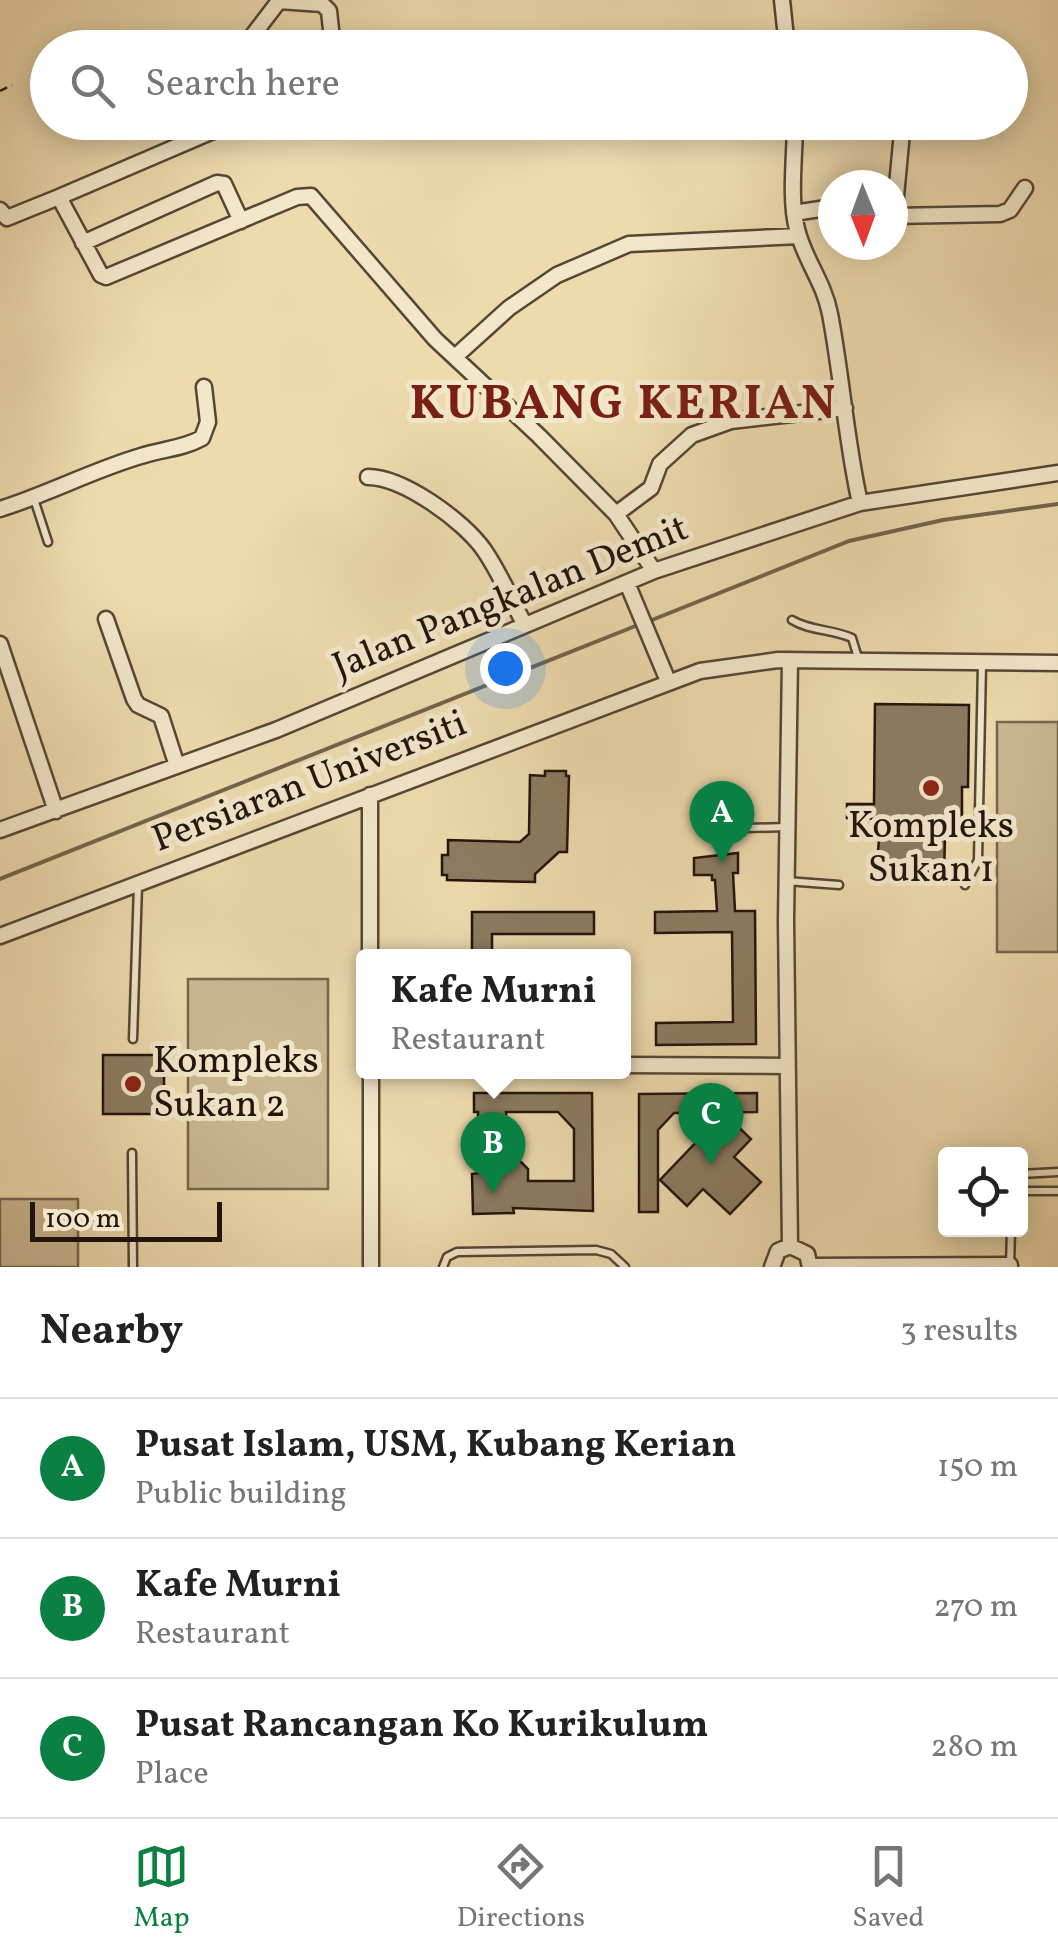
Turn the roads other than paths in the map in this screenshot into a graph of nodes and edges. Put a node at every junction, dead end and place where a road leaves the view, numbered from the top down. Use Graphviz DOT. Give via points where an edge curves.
graph roads {
  1 [pos="278,0"];
  2 [pos="782,0"];
  3 [pos="257,30"];
  4 [pos="331,30"];
  5 [pos="785,30"];
  6 [pos="192,140"];
  7 [pos="794,140"];
  8 [pos="902,140"];
  9 [pos="899,170"];
  10 [pos="1024,188"];
  11 [pos="59,197"];
  12 [pos="818,208"];
  13 [pos="794,212"];
  14 [pos="908,216"];
  15 [pos="2,217"];
  16 [pos="242,221"];
  17 [pos="799,236"];
  18 [pos="83,243"];
  19 [pos="456,356"];
  20 [pos="204,387"];
  21 [pos="845,408"];
  22 [pos="1058,473"];
  23 [pos="368,477"];
  24 [pos="34,499"];
  25 [pos="860,503"];
  26 [pos="0,508"];
  27 [pos="616,514"];
  28 [pos="48,542"];
  29 [pos="654,572"];
  30 [pos="627,583"];
  31 [pos="106,620"];
  32 [pos="792,620"];
  33 [pos="525,625"];
  34 [pos="0,644"];
  35 [pos="790,660"];
  36 [pos="858,661"];
  37 [pos="982,662"];
  38 [pos="1058,664"];
  39 [pos="668,681"];
  40 [pos="177,766"];
  41 [pos="370,795"];
  42 [pos="56,811"];
  43 [pos="787,827"];
  44 [pos="712,829"];
  45 [pos="0,830"];
  46 [pos="786,881"];
  47 [pos="138,884"];
  48 [pos="840,885"];
  49 [pos="965,885"];
  50 [pos="0,936"];
  51 [pos="370,949"];
  52 [pos="133,1039"];
  53 [pos="631,1065"];
  54 [pos="787,1066"];
  55 [pos="370,1079"];
  56 [pos="132,1153"];
  57 [pos="1058,1172"];
  58 [pos="1028,1174"];
  59 [pos="1028,1191"];
  60 [pos="1058,1191"];
  61 [pos="1011,1237"];
  62 [pos="790,1246"];
  63 [pos="810,1266"];
  64 [pos="852,1266"];
  65 [pos="892,1266"];
  66 [pos="1010,1266"];
  67 [pos="133,1267"];
  68 [pos="371,1267"];
  69 [pos="443,1267"];
  70 [pos="625,1267"];
  71 [pos="772,1267"];
  1 -- 3 [label="street"];
  1 -- 4 [label="street" via="327,7"];
  2 -- 5 [label="street"];
  6 -- 11 [label="street"];
  7 -- 13 [label="street"];
  8 -- 9 [label="street"];
  10 -- 14 [label="street" via="1000,214"];
  11 -- 15 [label="street"];
  11 -- 18 [label="street"];
  12 -- 13 [label="street"];
  13 -- 17 [label="street"];
  16 -- 18 [label="street" via="106,277"];
  16 -- 18 [label="street" via="224,184 217,183"];
  16 -- 19 [label="street" via="311,196"];
  17 -- 19 [label="street" via="628,244 557,274"];
  17 -- 21 [label="street" via="825,289"];
  19 -- 27 [label="street"];
  20 -- 24 [label="street" via="208,422 202,438"];
  21 -- 25 [label="street"];
  21 -- 27 [label="street" via="731,421 692,435 660,464 650,488"];
  22 -- 25 [label="street, Jalan Pangkalan Demit"];
  23 -- 33 [label="street" via="394,480 471,535"];
  24 -- 26 [label="street"];
  24 -- 28 [label="lane"];
  25 -- 29 [label="street, Jalan Pangkalan Demit"];
  27 -- 29 [label="street"];
  29 -- 30 [label="street, Jalan Pangkalan Demit"];
  30 -- 33 [label="street, Jalan Pangkalan Demit"];
  30 -- 39 [label="street"];
  31 -- 40 [label="street" via="134,699 161,716"];
  32 -- 36 [label="lane" via="852,638"];
  33 -- 40 [label="street, Jalan Pangkalan Demit"];
  34 -- 42 [label="street"];
  35 -- 36 [label="street, Persiaran Universiti"];
  35 -- 39 [label="street, Persiaran Universiti" via="725,666"];
  35 -- 43 [label="street"];
  36 -- 37 [label="street, Persiaran Universiti"];
  37 -- 38 [label="street, Persiaran Universiti"];
  37 -- 49 [label="lane" via="978,860"];
  39 -- 41 [label="street, Persiaran Universiti"];
  40 -- 42 [label="street, Jalan Pangkalan Demit"];
  41 -- 47 [label="street, Persiaran Universiti"];
  41 -- 51 [label="street"];
  42 -- 45 [label="street, Jalan Pangkalan Demit"];
  43 -- 44 [label="lane"];
  43 -- 46 [label="street"];
  46 -- 48 [label="lane"];
  46 -- 54 [label="street"];
  47 -- 50 [label="street, Persiaran Universiti"];
  47 -- 52 [label="lane"];
  53 -- 54 [label="street"];
  54 -- 62 [label="street"];
  55 -- 68 [label="street"];
  56 -- 67 [label="lane"];
  57 -- 58 [label="lane"];
  59 -- 60 [label="lane"];
  61 -- 66 [label="lane"];
  62 -- 63 [label="street" via="807,1254"];
  62 -- 71 [label="street" via="778,1251"];
  63 -- 64 [label="street"];
  64 -- 65 [label="street"];
  65 -- 66 [label="street"];
  69 -- 70 [label="lane" via="456,1252 596,1250"];
}
